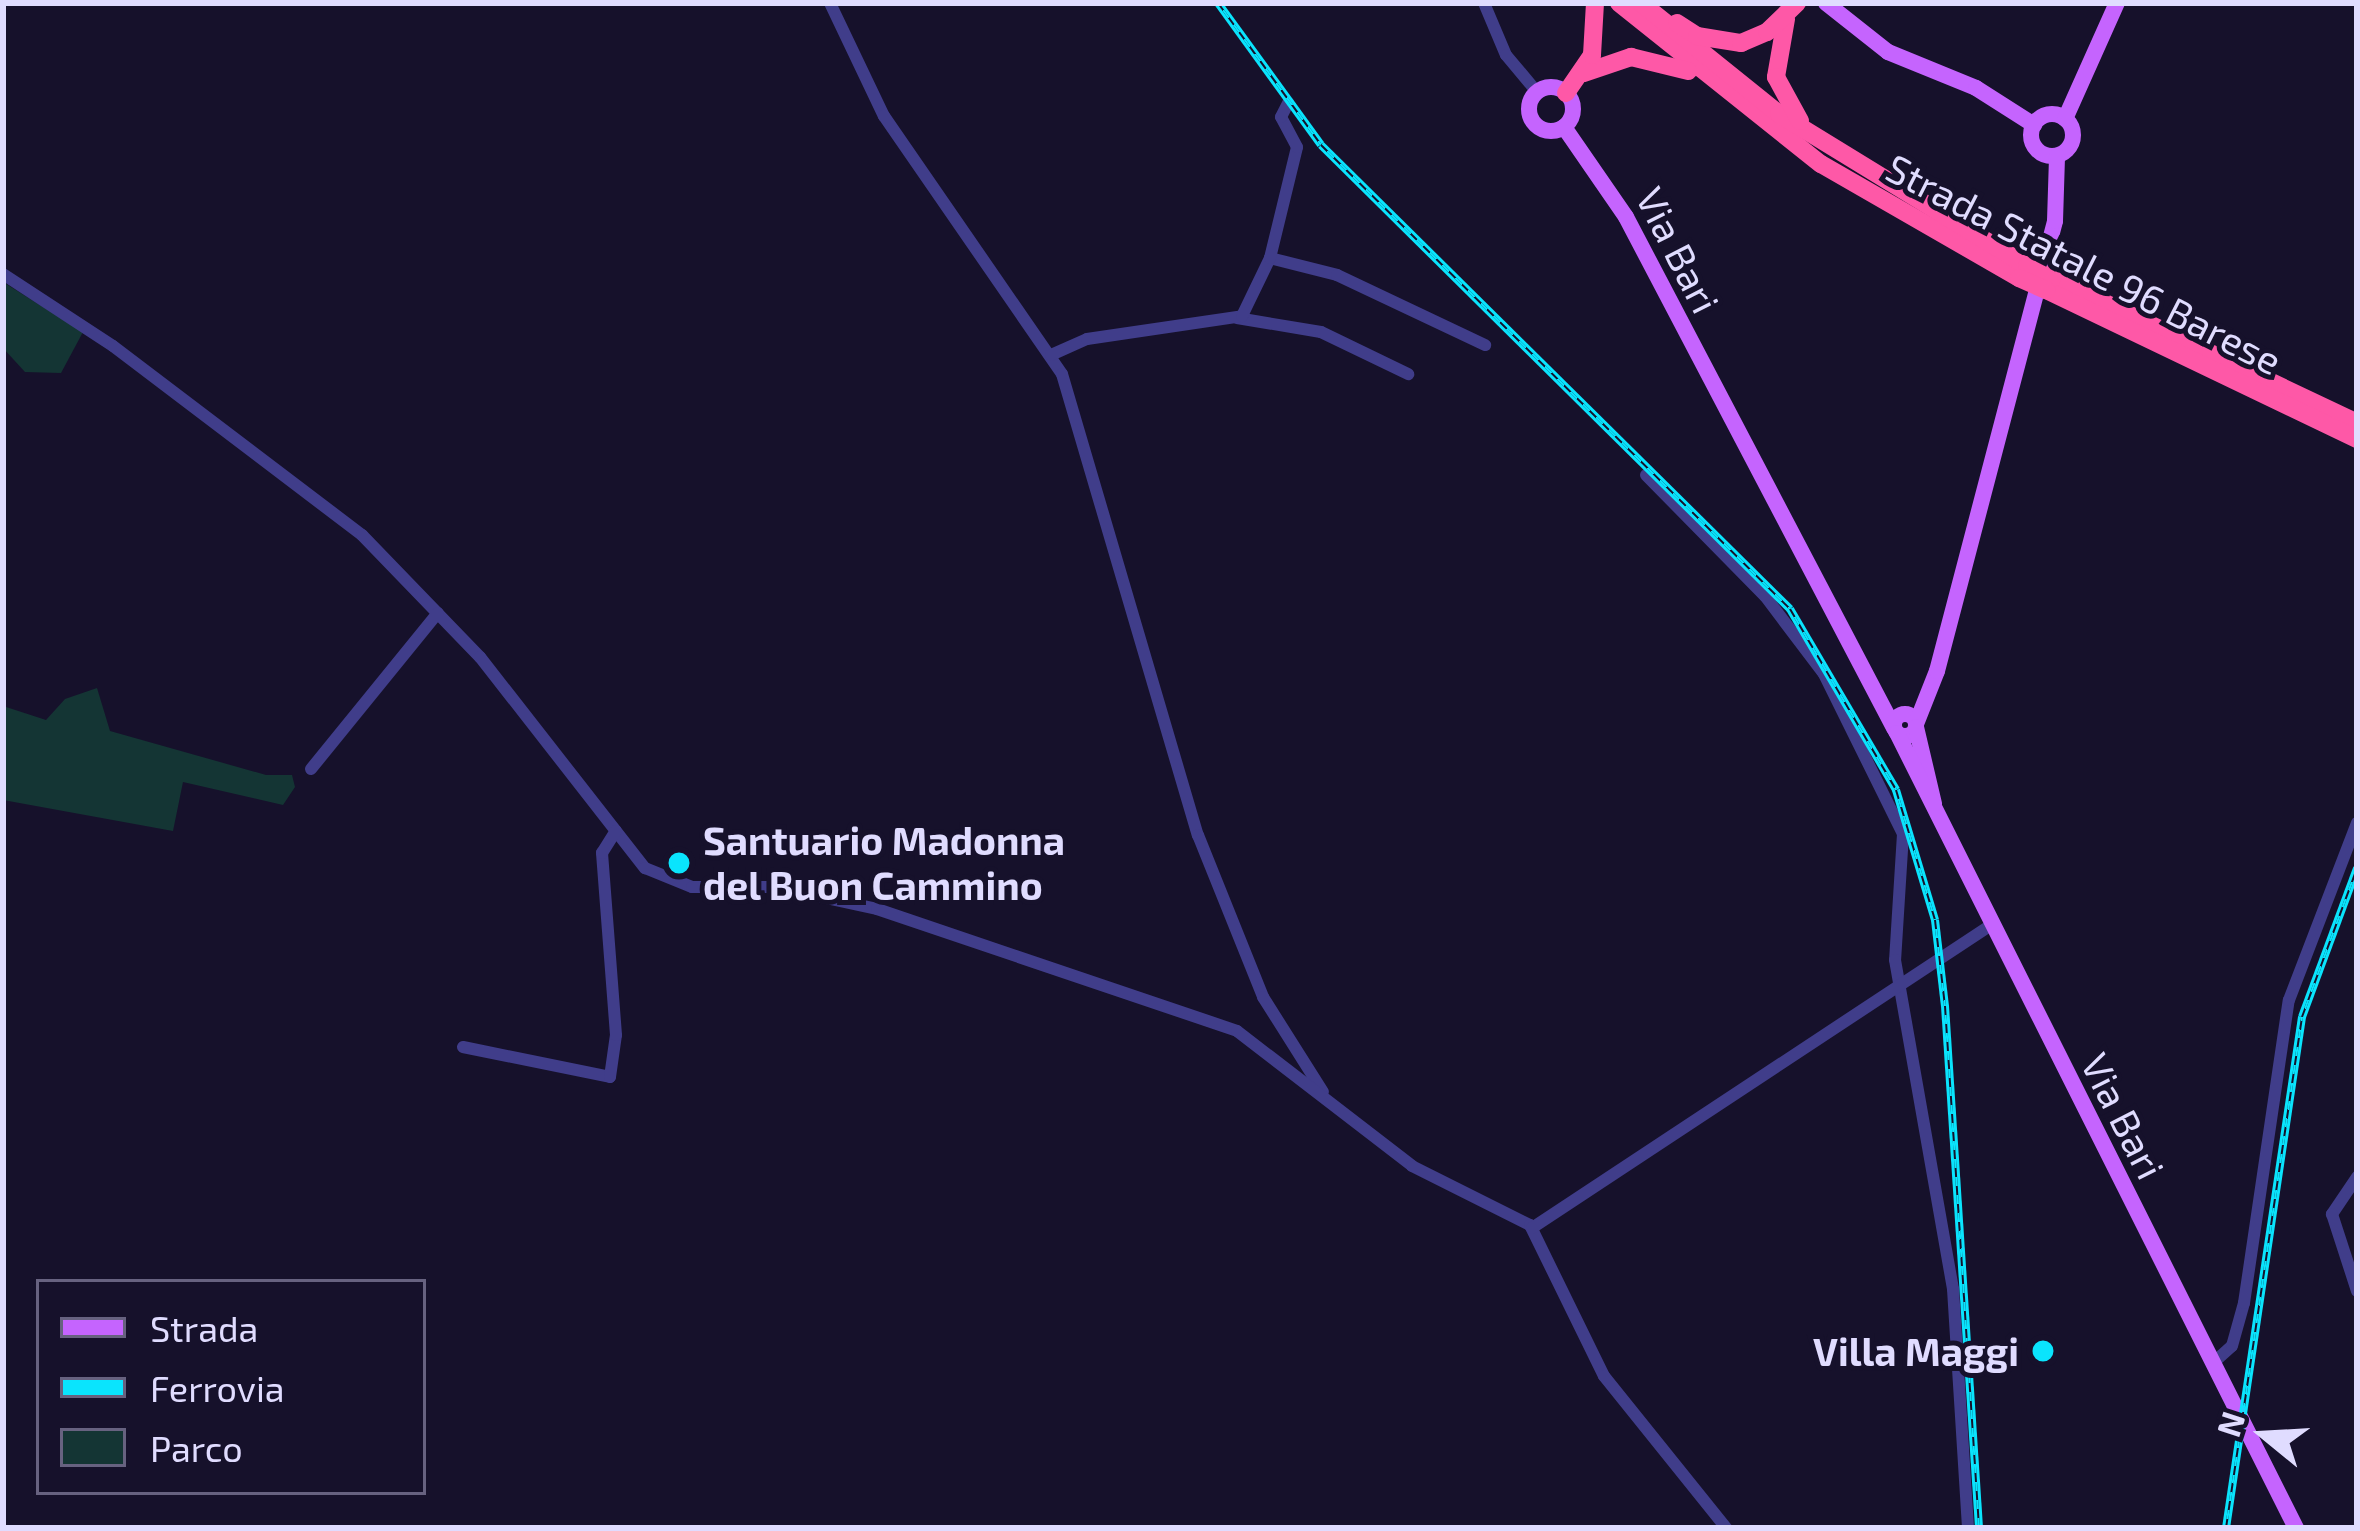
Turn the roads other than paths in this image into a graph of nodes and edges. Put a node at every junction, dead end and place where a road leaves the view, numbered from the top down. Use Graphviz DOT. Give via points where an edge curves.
graph roads {
  1 [pos="830,3"];
  2 [pos="1484,3"];
  3 [pos="1595,3"];
  4 [pos="1618,3"];
  5 [pos="1641,3"];
  6 [pos="1656,3"];
  7 [pos="1823,3"];
  8 [pos="2116,3"];
  9 [pos="1794,8"];
  10 [pos="1584,73"];
  11 [pos="1702,77"];
  12 [pos="1537,92"];
  13 [pos="1566,93"];
  14 [pos="1288,103"];
  15 [pos="2065,119"];
  16 [pos="2034,125"];
  17 [pos="1564,127"];
  18 [pos="1832,147"];
  19 [pos="2057,156"];
  20 [pos="1270,258"];
  21 [pos="2023,272"];
  22 [pos="3,274"];
  23 [pos="2049,284"];
  24 [pos="1238,318"];
  25 [pos="1485,344"];
  26 [pos="1051,355"];
  27 [pos="1408,374"];
  28 [pos="2357,423"];
  29 [pos="2357,439"];
  30 [pos="1646,475"];
  31 [pos="438,613"];
  32 [pos="1905,723"];
  33 [pos="311,770"];
  34 [pos="2357,823"];
  35 [pos="616,831"];
  36 [pos="1988,927"];
  37 [pos="1898,983"];
  38 [pos="463,1047"];
  39 [pos="1326,1098"];
  40 [pos="2357,1177"];
  41 [pos="1532,1228"];
  42 [pos="2357,1291"];
  43 [pos="2213,1364"];
  44 [pos="1726,1528"];
  45 [pos="1968,1528"];
  46 [pos="2296,1528"];
  1 -- 26 [label="street" via="884,116"];
  2 -- 12 [label="street, Via Bari" via="1494,35"];
  3 -- 10 [label="highway" via="1597,41"];
  4 -- 11 [label="highway, Strada Statale 96 Barese"];
  5 -- 18 [label="highway, Strada Statale 96 Barese" via="1712,65"];
  6 -- 9 [label="highway" via="1696,36 1726,43 1756,38"];
  7 -- 9 [label="main road"];
  7 -- 16 [label="main road" via="1888,52 1950,75"];
  8 -- 15 [label="main road"];
  9 -- 18 [label="highway" via="1775,60 1780,91"];
  10 -- 11 [label="highway" via="1646,58"];
  10 -- 13 [label="highway"];
  11 -- 21 [label="highway, Strada Statale 96 Barese" via="1821,164"];
  12 -- 13 [label="main road"];
  12 -- 17 [label="main road, Via Bari" via="1534,123"];
  13 -- 17 [label="main road" via="1573,110"];
  14 -- 20 [label="street" via="1281,117 1297,147"];
  15 -- 16 [label="main road" via="2044,116"];
  15 -- 19 [label="main road" via="2073,136"];
  16 -- 19 [label="main road" via="2038,151"];
  17 -- 32 [label="main road, Via Bari" via="1626,217 1873,697"];
  18 -- 21 [label="highway, Strada Statale 96 Barese"];
  19 -- 32 [label="main road" via="2055,220 1930,689"];
  20 -- 24 [label="street"];
  20 -- 25 [label="street" via="1337,275"];
  21 -- 23 [label="highway, Strada Statale 96 Barese, bridge"];
  22 -- 31 [label="street" via="321,500"];
  23 -- 28 [label="highway, Strada Statale 96 Barese"];
  23 -- 29 [label="highway, Strada Statale 96 Barese"];
  24 -- 26 [label="street" via="1087,339"];
  24 -- 27 [label="street" via="1321,332"];
  26 -- 39 [label="street" via="1082,418 1172,755 1214,878 1263,998"];
  30 -- 37 [label="street" via="1777,612 1824,674 1873,767 1903,834 1893,932"];
  31 -- 33 [label="street"];
  31 -- 35 [label="street"];
  32 -- 36 [label="main road, Via Bari" via="1937,823"];
  34 -- 43 [label="street" via="2289,1000 2244,1303 2232,1346"];
  35 -- 38 [label="street" via="602,853 616,1035 610,1077"];
  35 -- 39 [label="street" via="645,868 668,881 775,887 878,909 1237,1031"];
  36 -- 37 [label="street"];
  36 -- 43 [label="main road, Via Bari"];
  37 -- 41 [label="street"];
  37 -- 45 [label="street" via="1953,1288"];
  39 -- 41 [label="street" via="1412,1166"];
  40 -- 42 [label="street" via="2332,1214"];
  41 -- 44 [label="street" via="1604,1376"];
  43 -- 46 [label="main road, Via Bari"];
}
